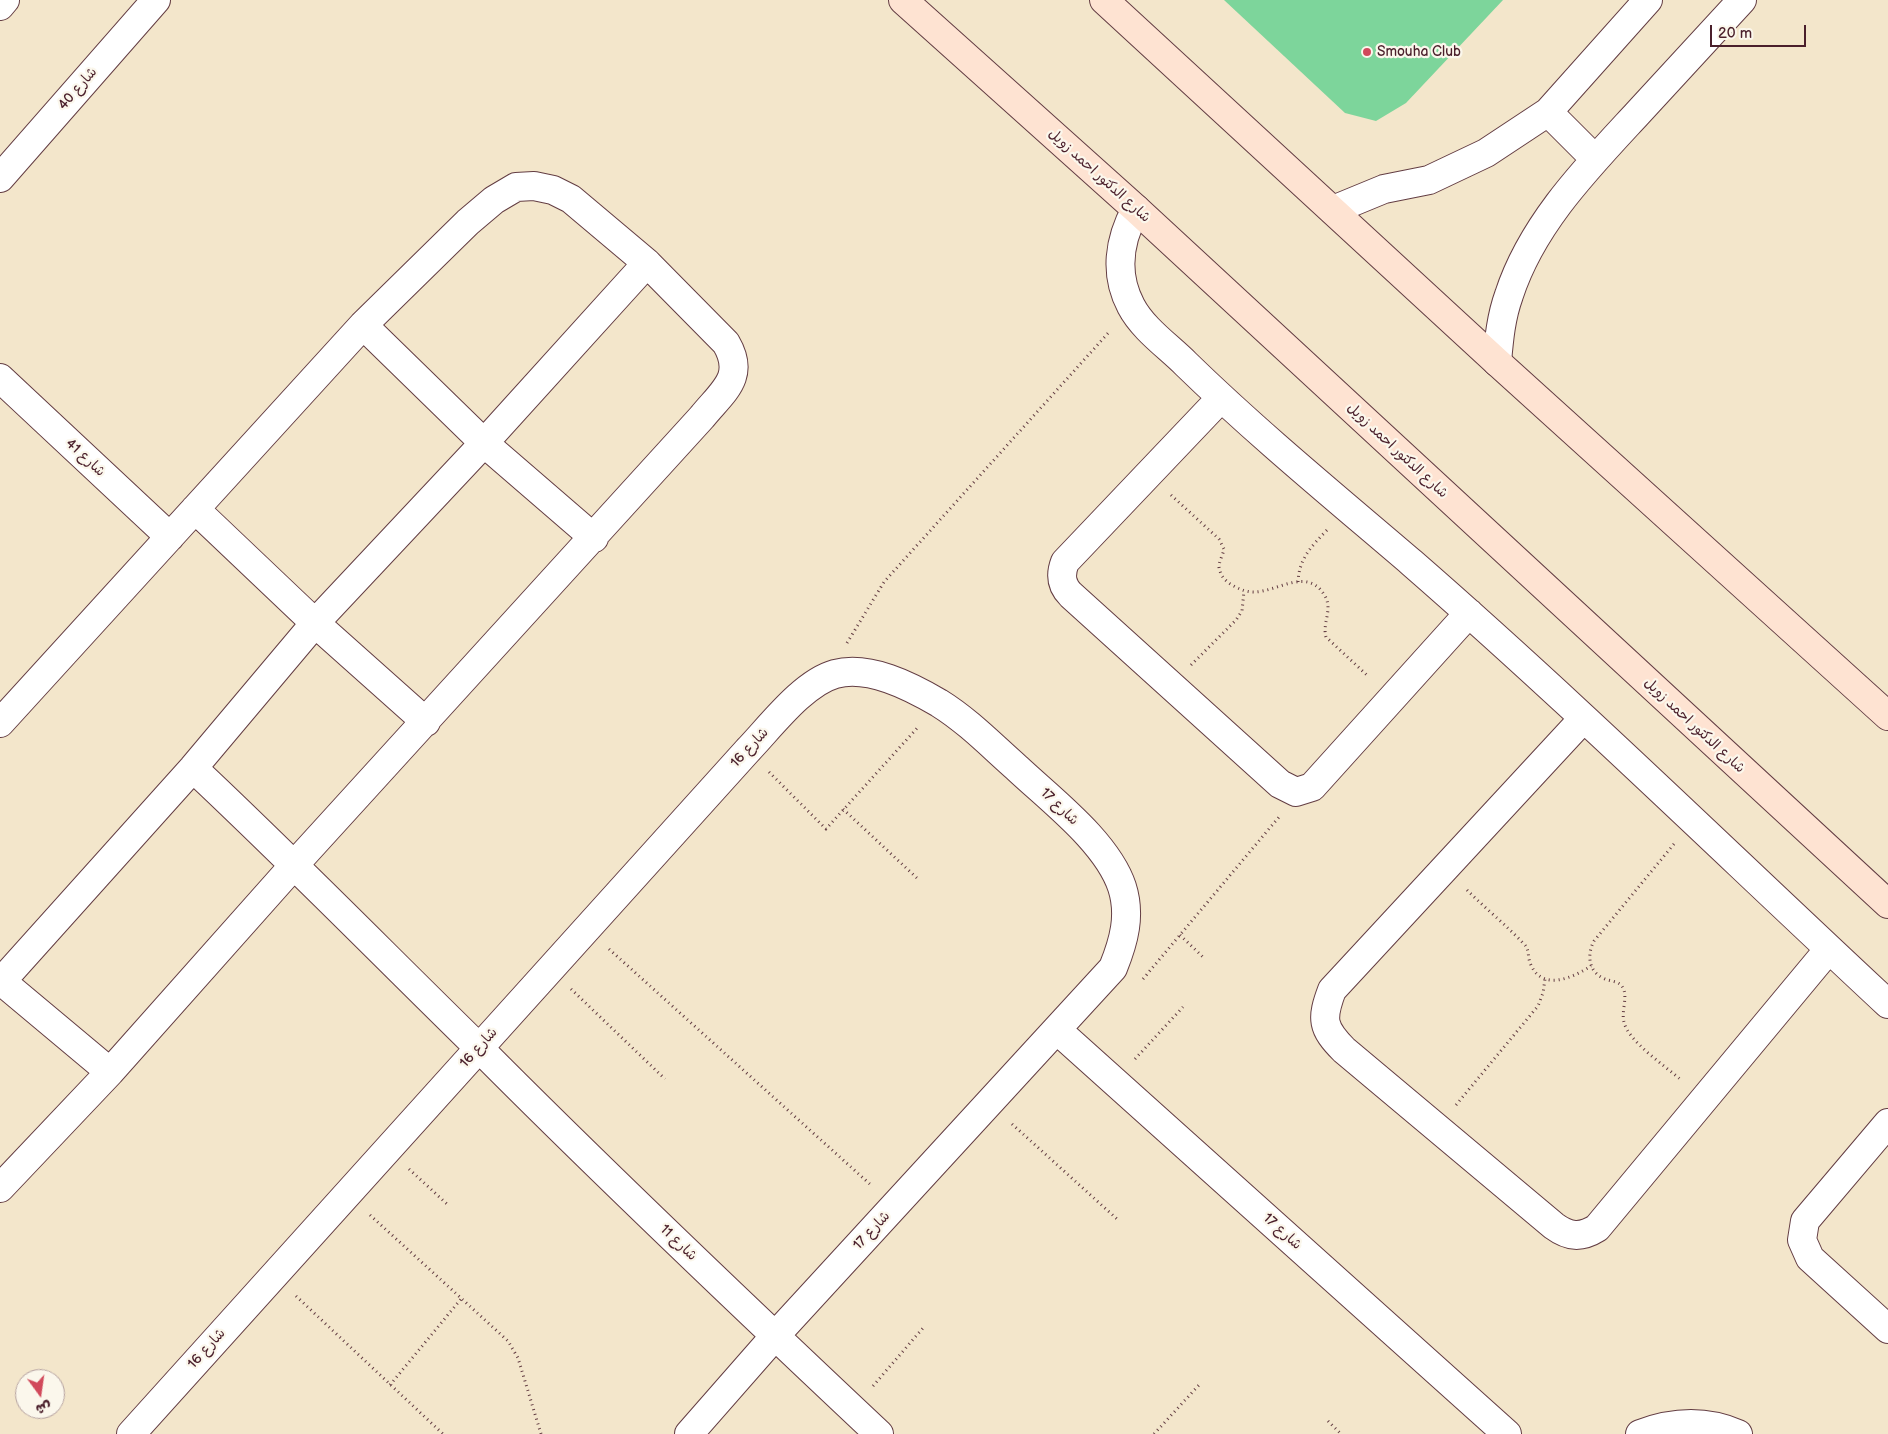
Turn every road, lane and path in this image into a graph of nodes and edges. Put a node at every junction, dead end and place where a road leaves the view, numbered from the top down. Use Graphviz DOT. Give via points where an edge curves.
graph roads {
  1 [pos="6,0"];
  2 [pos="156,0"];
  3 [pos="903,0"];
  4 [pos="1104,0"];
  5 [pos="1648,0"];
  6 [pos="1742,0"];
  7 [pos="0,6"];
  8 [pos="1548,112"];
  9 [pos="1595,159"];
  10 [pos="0,178"];
  11 [pos="1136,209"];
  12 [pos="1333,210"];
  13 [pos="647,263"];
  14 [pos="1132,307"];
  15 [pos="363,326"];
  16 [pos="1497,362"];
  17 [pos="0,378"];
  18 [pos="1221,398"];
  19 [pos="484,444"];
  20 [pos="1149,474"];
  21 [pos="1348,508"];
  22 [pos="195,509"];
  23 [pos="170,537"];
  24 [pos="594,538"];
  25 [pos="1298,582"];
  26 [pos="1244,591"];
  27 [pos="1469,613"];
  28 [pos="315,622"];
  29 [pos="835,674"];
  30 [pos="1171,686"];
  31 [pos="1393,698"];
  32 [pos="940,704"];
  33 [pos="1888,716"];
  34 [pos="1583,719"];
  35 [pos="426,722"];
  36 [pos="0,723"];
  37 [pos="748,750"];
  38 [pos="193,768"];
  39 [pos="1301,791"];
  40 [pos="843,809"];
  41 [pos="1693,822"];
  42 [pos="295,864"];
  43 [pos="1444,869"];
  44 [pos="918,878"];
  45 [pos="1888,904"];
  46 [pos="586,929"];
  47 [pos="1180,935"];
  48 [pos="1829,949"];
  49 [pos="1204,958"];
  50 [pos="1591,966"];
  51 [pos="550,969"];
  52 [pos="1545,979"];
  53 [pos="1,981"];
  54 [pos="1137,986"];
  55 [pos="1888,1004"];
  56 [pos="1183,1007"];
  57 [pos="1057,1030"];
  58 [pos="479,1048"];
  59 [pos="110,1072"];
  60 [pos="664,1079"];
  61 [pos="1114,1081"];
  62 [pos="1703,1100"];
  63 [pos="989,1104"];
  64 [pos="1888,1122"];
  65 [pos="1437,1127"];
  66 [pos="387,1149"];
  67 [pos="0,1188"];
  68 [pos="347,1194"];
  69 [pos="447,1204"];
  70 [pos="895,1206"];
  71 [pos="1117,1219"];
  72 [pos="273,1275"];
  73 [pos="461,1299"];
  74 [pos="923,1328"];
  75 [pos="1888,1329"];
  76 [pos="774,1337"];
  77 [pos="390,1385"];
  78 [pos="1199,1385"];
  79 [pos="853,1409"];
  80 [pos="1328,1421"];
  81 [pos="131,1434"];
  82 [pos="443,1434"];
  83 [pos="541,1434"];
  84 [pos="689,1434"];
  85 [pos="879,1434"];
  86 [pos="1154,1434"];
  87 [pos="1341,1434"];
  88 [pos="1507,1434"];
  89 [pos="1640,1434"];
  90 [pos="1738,1434"];
  1 -- 7 [label="street"];
  2 -- 10 [label="street, شارع 40"];
  3 -- 11 [label="street, شارع الدكتور احمد زويل"];
  4 -- 12 [label="street"];
  5 -- 8 [label="street"];
  6 -- 9 [label="street"];
  8 -- 9 [label="street"];
  8 -- 12 [label="street" via="1486,152 1429,180 1384,189"];
  9 -- 16 [label="street" via="1547,220 1522,263 1501,325"];
  11 -- 14 [label="street" via="1120,248 1124,288"];
  11 -- 45 [label="street, شارع الدكتور احمد زويل"];
  12 -- 16 [label="street"];
  13 -- 15 [label="street" via="571,199 553,190 516,187 468,222"];
  13 -- 19 [label="street"];
  13 -- 24 [label="street" via="726,342 734,355 735,368 733,378 702,417"];
  14 -- 18 [label="street" via="1142,322"];
  14 -- 29 [label="path" via="884,582 847,643"];
  15 -- 19 [label="street"];
  15 -- 22 [label="street"];
  16 -- 33 [label="street"];
  17 -- 23 [label="street, شارع 41"];
  18 -- 20 [label="street"];
  18 -- 21 [label="street"];
  19 -- 24 [label="street"];
  19 -- 28 [label="street"];
  20 -- 26 [label="path" via="1219,539 1224,549 1219,564 1223,578"];
  20 -- 30 [label="street" via="1065,562 1061,576 1066,590"];
  21 -- 25 [label="path" via="1309,548 1299,570"];
  21 -- 27 [label="street"];
  22 -- 23 [label="street"];
  22 -- 28 [label="street"];
  23 -- 36 [label="street"];
  24 -- 35 [label="street"];
  25 -- 26 [label="path" via="1262,591"];
  25 -- 31 [label="path" via="1312,583 1325,597 1328,607 1324,630 1331,642"];
  26 -- 30 [label="path" via="1244,601 1236,620"];
  27 -- 31 [label="street"];
  27 -- 34 [label="street"];
  28 -- 35 [label="street"];
  28 -- 38 [label="street"];
  29 -- 32 [label="street, شارع 17" via="852,671 899,683"];
  29 -- 37 [label="street, شارع 16" via="819,680 805,691"];
  30 -- 39 [label="street" via="1280,784"];
  31 -- 39 [label="street" via="1319,781"];
  32 -- 40 [label="path"];
  32 -- 57 [label="street, شارع 17" via="979,734 1065,813 1091,839 1122,886 1126,914 1123,942 1113,968"];
  34 -- 41 [label="street"];
  34 -- 43 [label="street"];
  35 -- 42 [label="street"];
  37 -- 40 [label="path" via="826,829"];
  37 -- 46 [label="street, شارع 16"];
  38 -- 42 [label="street, شارع 11"];
  38 -- 53 [label="street"];
  39 -- 47 [label="path"];
  40 -- 44 [label="path"];
  41 -- 48 [label="street"];
  41 -- 50 [label="path" via="1594,941 1590,949"];
  42 -- 58 [label="street, شارع 11"];
  42 -- 59 [label="street"];
  43 -- 52 [label="path" via="1525,945 1532,967"];
  43 -- 65 [label="street" via="1332,990 1324,1022 1332,1038 1344,1050"];
  46 -- 51 [label="street, شارع 16"];
  46 -- 70 [label="path"];
  47 -- 49 [label="path"];
  47 -- 54 [label="path"];
  48 -- 55 [label="street"];
  48 -- 62 [label="street"];
  50 -- 52 [label="path" via="1567,978"];
  50 -- 62 [label="path" via="1603,978 1623,988 1622,1014 1632,1037"];
  51 -- 58 [label="street, شارع 16"];
  51 -- 60 [label="path"];
  52 -- 65 [label="path" via="1538,1006"];
  53 -- 59 [label="street"];
  56 -- 61 [label="path"];
  57 -- 61 [label="street, شارع 17"];
  57 -- 63 [label="street, شارع 17"];
  58 -- 66 [label="street, شارع 16"];
  58 -- 76 [label="street, شارع 11"];
  59 -- 67 [label="street"];
  61 -- 88 [label="street, شارع 17"];
  62 -- 65 [label="street" via="1597,1228 1576,1236 1554,1226"];
  63 -- 70 [label="street, شارع 17"];
  63 -- 71 [label="path"];
  64 -- 75 [label="street" via="1805,1221 1802,1240 1810,1258"];
  66 -- 68 [label="street, شارع 16"];
  66 -- 69 [label="path"];
  68 -- 72 [label="street, شارع 16"];
  68 -- 73 [label="path"];
  70 -- 76 [label="street, شارع 17"];
  72 -- 77 [label="path"];
  72 -- 81 [label="street, شارع 16"];
  73 -- 77 [label="path"];
  73 -- 83 [label="path" via="508,1341 518,1358"];
  74 -- 79 [label="path"];
  76 -- 79 [label="street, شارع 11"];
  76 -- 84 [label="street, شارع 17"];
  77 -- 82 [label="path"];
  78 -- 86 [label="path"];
  79 -- 85 [label="street, شارع 11"];
  80 -- 87 [label="path"];
  89 -- 90 [label="street" via="1660,1427 1693,1423"];
}
